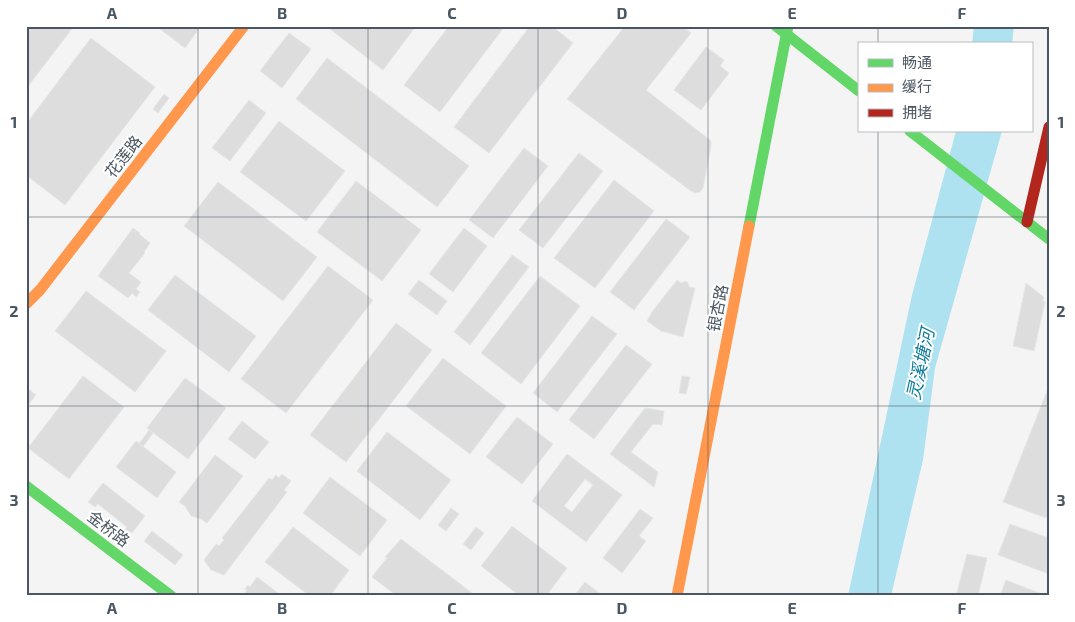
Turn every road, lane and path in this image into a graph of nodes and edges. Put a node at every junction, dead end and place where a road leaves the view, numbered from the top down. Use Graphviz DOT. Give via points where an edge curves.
graph roads {
  1 [pos="244,26"];
  2 [pos="776,26"];
  3 [pos="787,30"];
  4 [pos="858,90"];
  5 [pos="1049,127"];
  6 [pos="911,132"];
  7 [pos="1027,222"];
  8 [pos="1049,239"];
  9 [pos="26,304"];
  10 [pos="26,486"];
  11 [pos="171,596"];
  12 [pos="677,596"];
  1 -- 9 [label="street, 花莲路"];
  2 -- 3 [label="street"];
  3 -- 4 [label="street"];
  3 -- 12 [label="street, 银杏路"];
  5 -- 7 [label="street"];
  6 -- 7 [label="street"];
  7 -- 8 [label="street"];
  10 -- 11 [label="street, 金桥路"];
}
